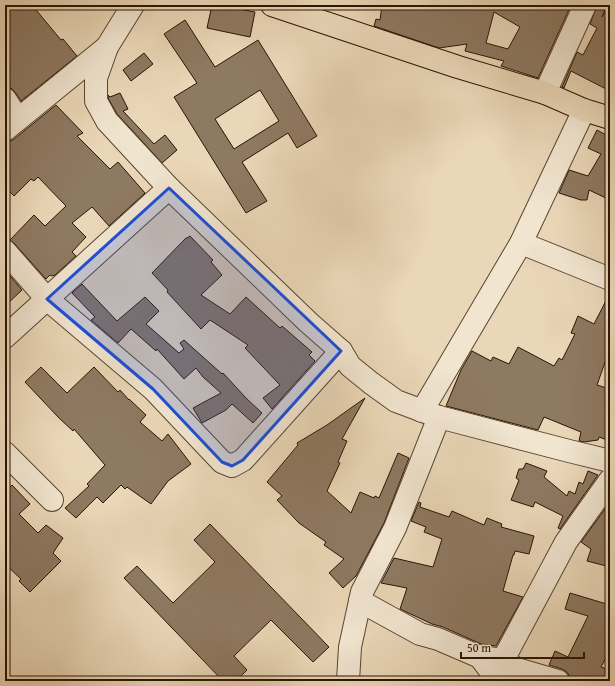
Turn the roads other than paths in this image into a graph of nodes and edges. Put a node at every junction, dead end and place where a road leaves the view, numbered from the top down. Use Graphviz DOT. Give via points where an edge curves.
graph roads {
  1 [pos="133,5"];
  2 [pos="272,5"];
  3 [pos="585,5"];
  4 [pos="107,47"];
  5 [pos="545,93"];
  6 [pos="5,99"];
  7 [pos="584,110"];
  8 [pos="610,118"];
  9 [pos="12,124"];
  10 [pos="169,188"];
  11 [pos="521,243"];
  12 [pos="5,251"];
  13 [pos="610,279"];
  14 [pos="47,299"];
  15 [pos="5,338"];
  16 [pos="341,351"];
  17 [pos="431,414"];
  18 [pos="5,454"];
  19 [pos="610,461"];
  20 [pos="610,480"];
  21 [pos="52,500"];
  22 [pos="360,601"];
  23 [pos="480,657"];
  24 [pos="503,660"];
  25 [pos="348,681"];
  26 [pos="498,681"];
  27 [pos="558,681"];
  1 -- 4 [label="street"];
  2 -- 5 [label="main road"];
  3 -- 5 [label="street"];
  4 -- 9 [label="street"];
  4 -- 10 [label="street" via="96,78 96,101 107,121"];
  5 -- 7 [label="main road"];
  6 -- 9 [label="street"];
  7 -- 8 [label="main road"];
  7 -- 11 [label="street"];
  10 -- 14 [label="street"];
  10 -- 16 [label="street"];
  11 -- 13 [label="street"];
  11 -- 17 [label="street"];
  12 -- 14 [label="street"];
  14 -- 15 [label="street"];
  14 -- 16 [label="street" via="153,389 222,462 232,466 243,460"];
  16 -- 17 [label="street" via="350,366 396,401"];
  17 -- 19 [label="street"];
  17 -- 22 [label="street" via="395,528 362,592"];
  18 -- 21 [label="street"];
  20 -- 24 [label="street" via="566,542"];
  22 -- 23 [label="street" via="420,634"];
  22 -- 25 [label="street" via="350,646"];
  23 -- 24 [label="street"];
  23 -- 26 [label="street"];
  24 -- 27 [label="street" via="517,669"];
}
